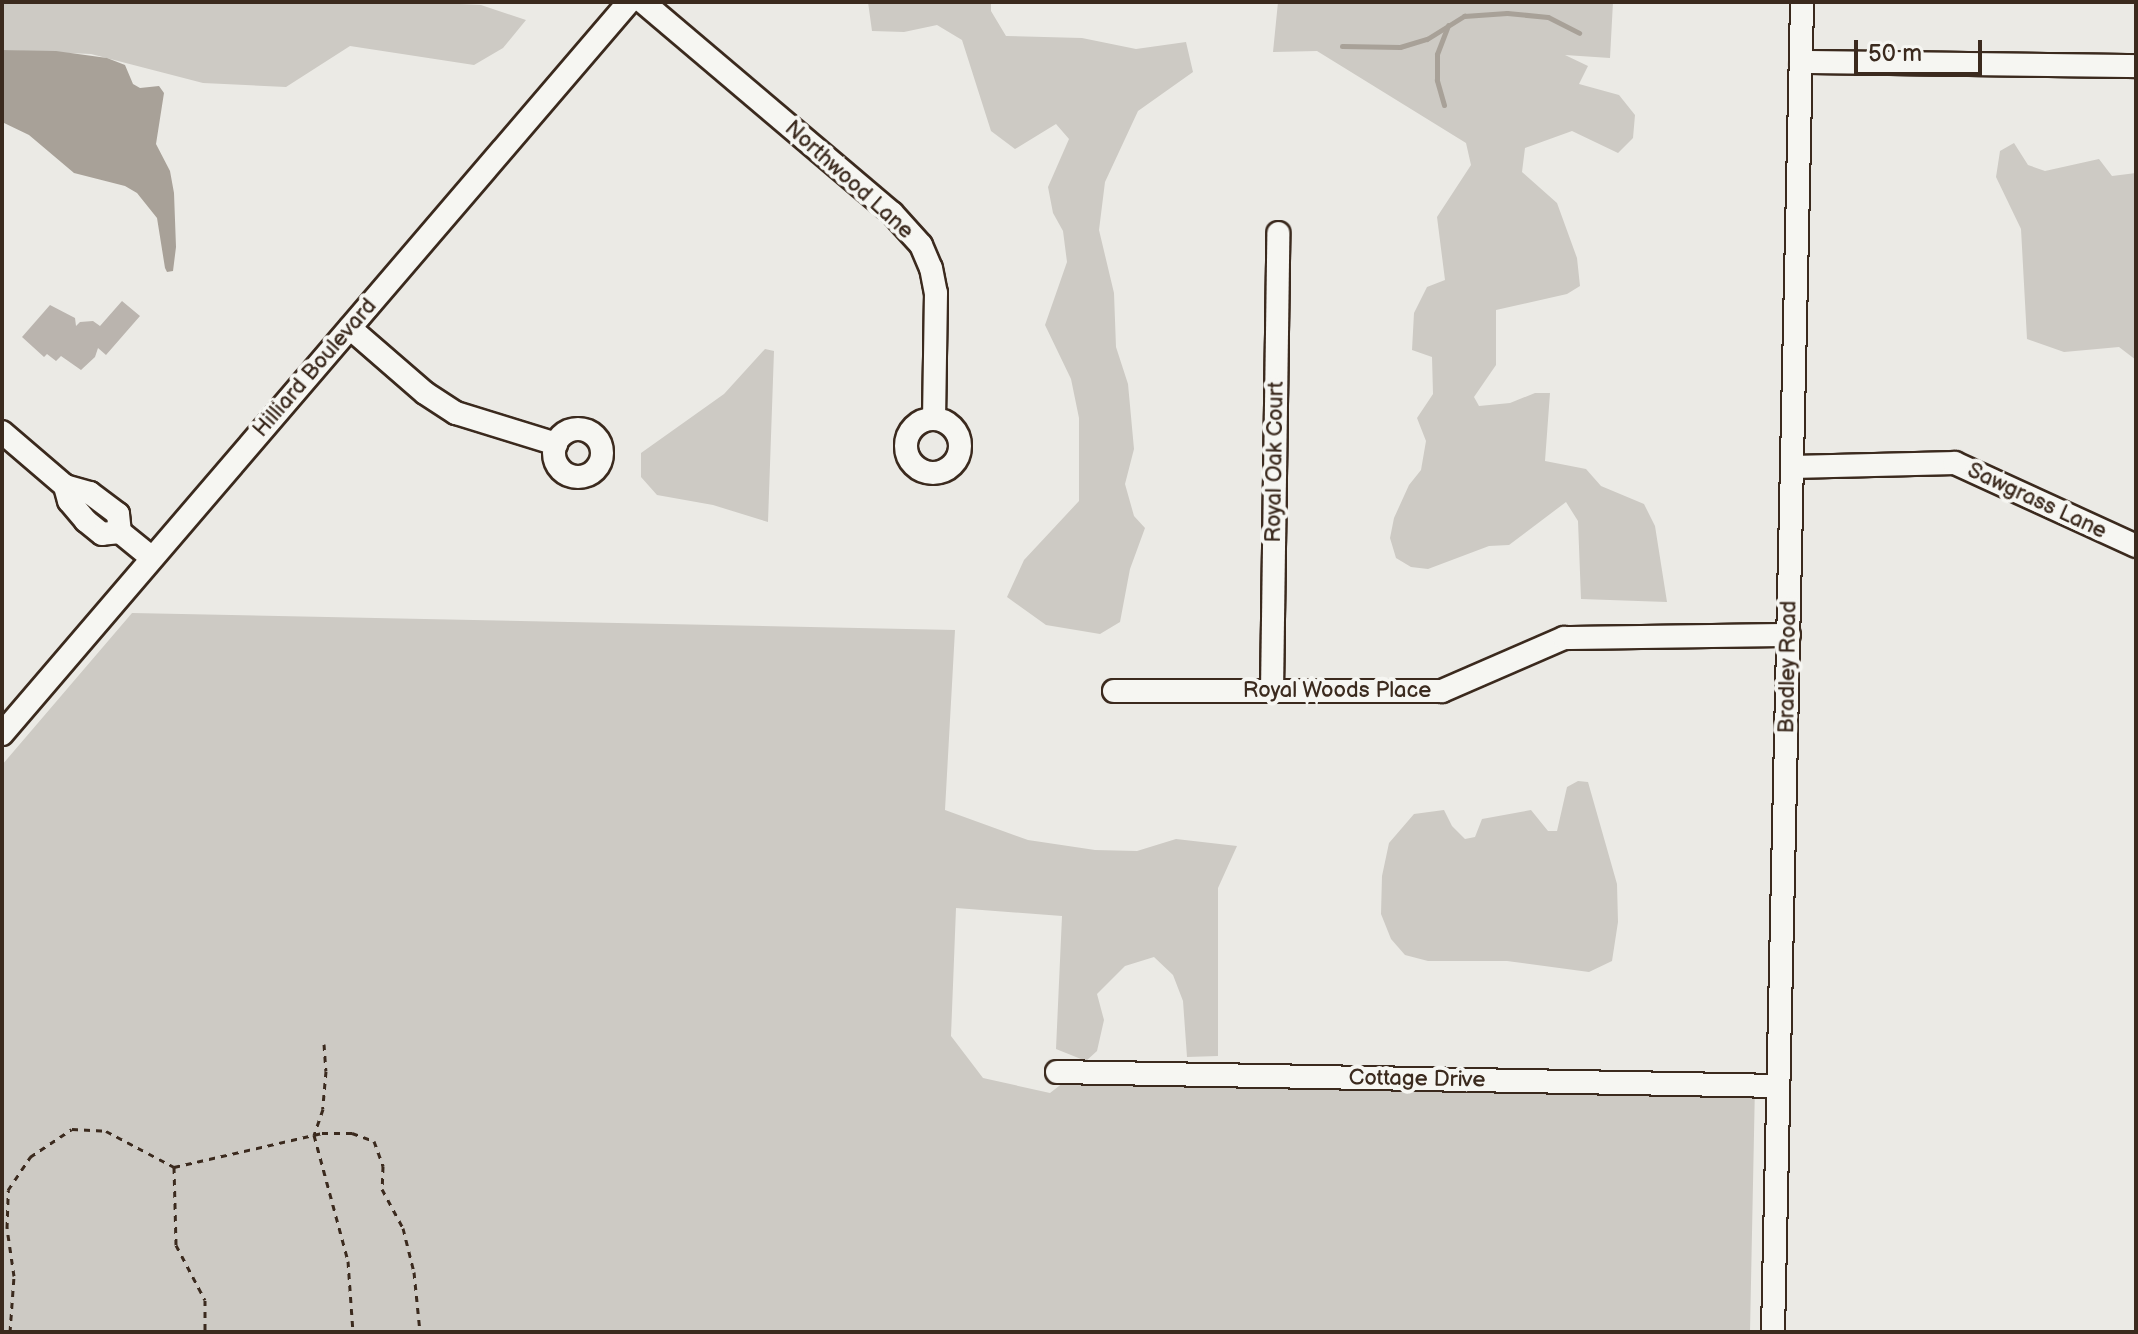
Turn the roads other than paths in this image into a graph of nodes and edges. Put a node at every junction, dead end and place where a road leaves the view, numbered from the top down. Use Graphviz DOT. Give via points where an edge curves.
graph roads {
  1 [pos="629,2"];
  2 [pos="643,2"];
  3 [pos="1802,2"];
  4 [pos="1801,62"];
  5 [pos="2136,66"];
  6 [pos="1278,233"];
  7 [pos="350,328"];
  8 [pos="934,419"];
  9 [pos="2,432"];
  10 [pos="556,444"];
  11 [pos="1793,467"];
  12 [pos="2136,546"];
  13 [pos="152,558"];
  14 [pos="1789,635"];
  15 [pos="1114,691"];
  16 [pos="1272,691"];
  17 [pos="2,734"];
  18 [pos="1057,1072"];
  19 [pos="1778,1086"];
  20 [pos="1773,1332"];
  1 -- 7 [label="street, Hilliard Boulevard"];
  2 -- 8 [label="street, Northwood Lane" via="892,213 921,245 936,293"];
  3 -- 4 [label="street, Bradley Road"];
  4 -- 5 [label="street"];
  4 -- 11 [label="street, Bradley Road"];
  6 -- 16 [label="street, Royal Oak Court"];
  7 -- 10 [label="street" via="456,413"];
  7 -- 13 [label="street, Hilliard Boulevard"];
  9 -- 13 [label="street" via="65,486 69,501 86,521 102,534 120,532"];
  11 -- 12 [label="street, Sawgrass Lane" via="1955,463"];
  11 -- 14 [label="street, Bradley Road"];
  13 -- 17 [label="street, Hilliard Boulevard"];
  14 -- 16 [label="street, Royal Woods Place" via="1564,638 1442,691"];
  14 -- 19 [label="street, Bradley Road"];
  15 -- 16 [label="street, Royal Woods Place"];
  18 -- 19 [label="street, Cottage Drive"];
  19 -- 20 [label="street, Bradley Road"];
}
